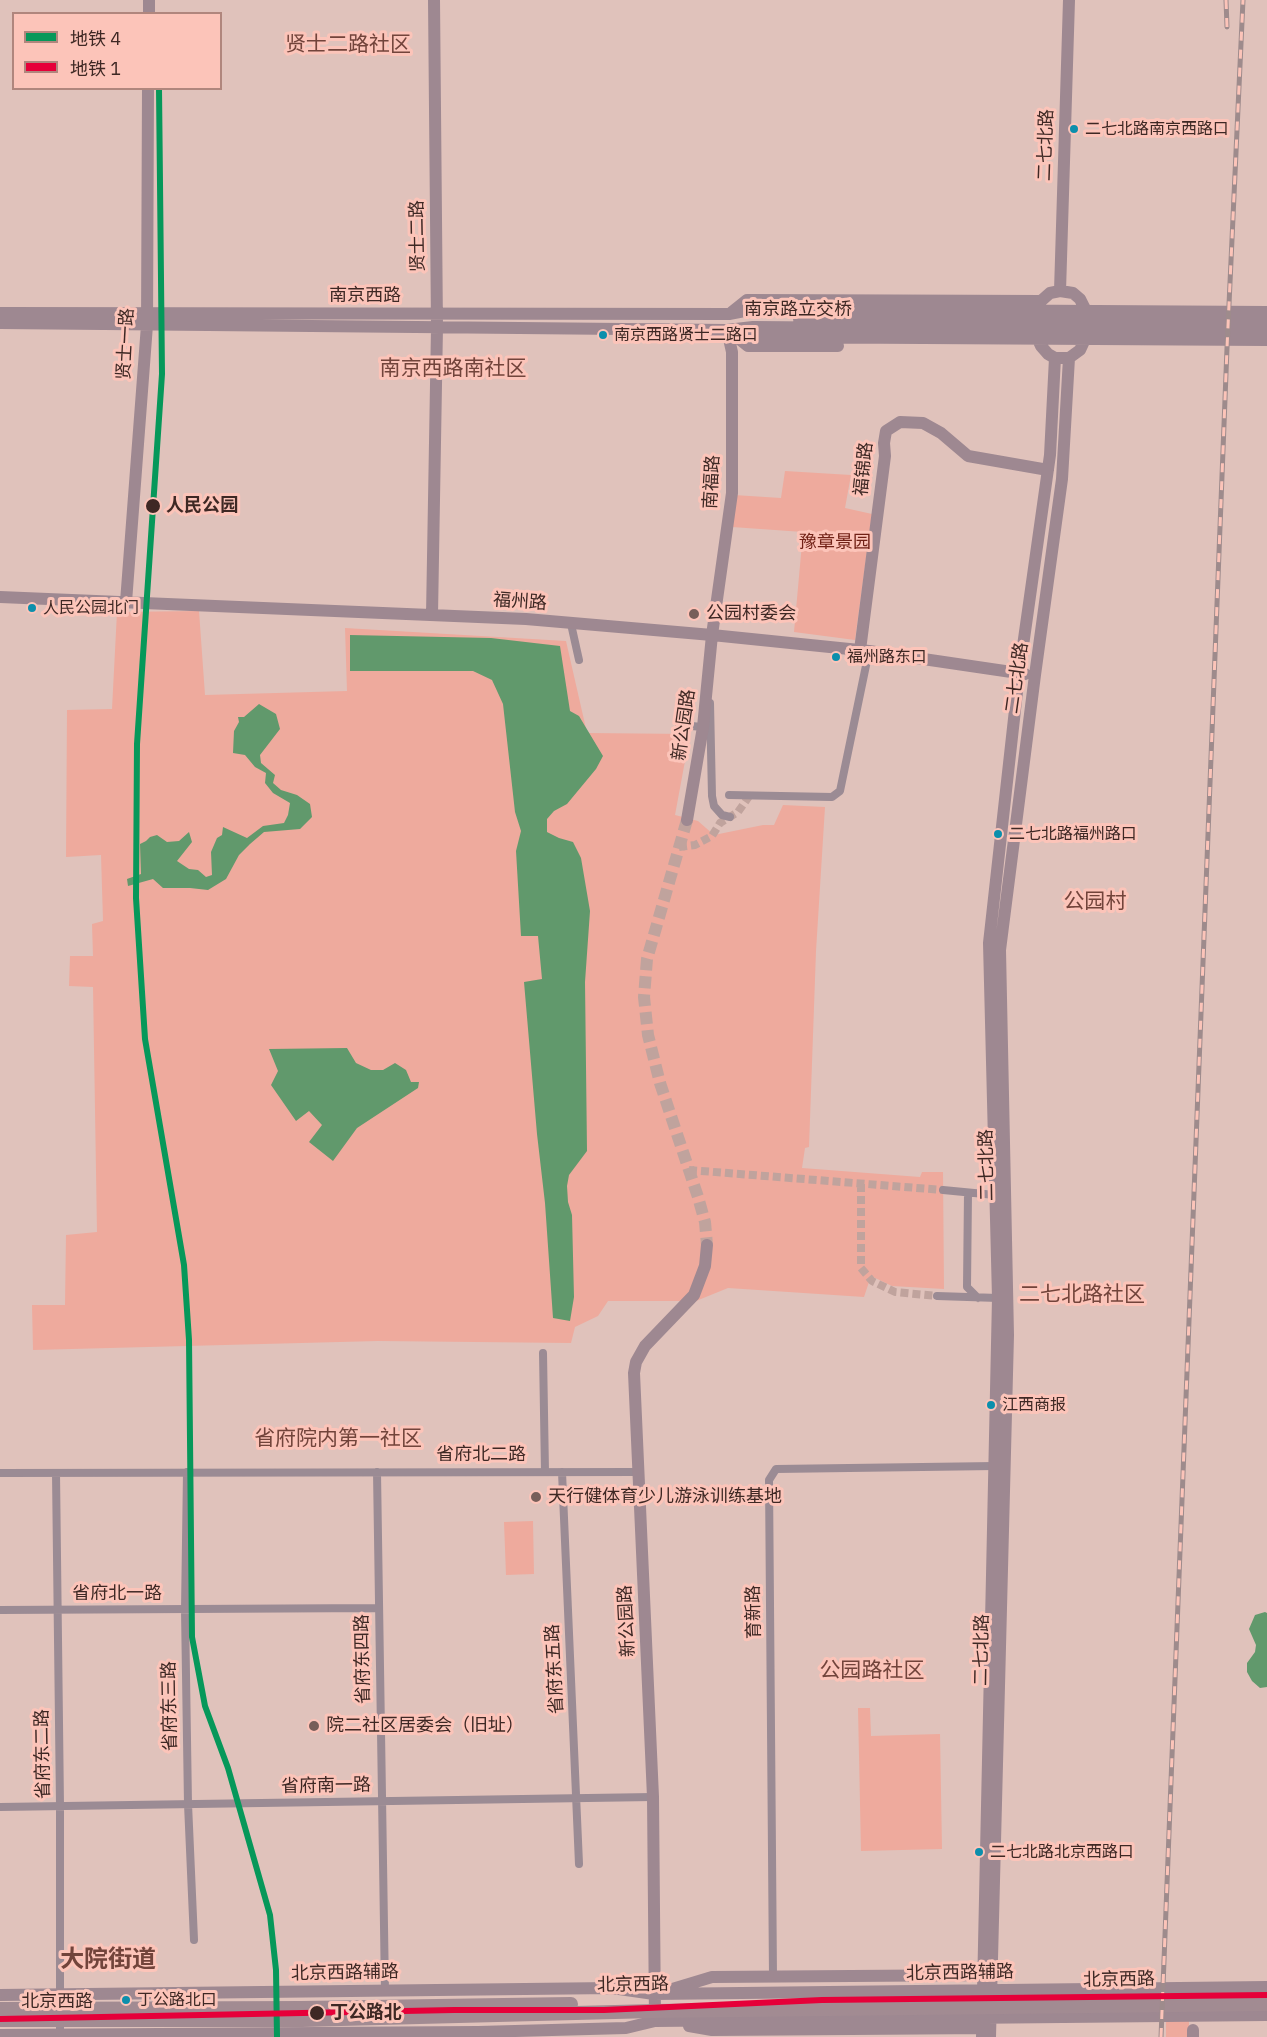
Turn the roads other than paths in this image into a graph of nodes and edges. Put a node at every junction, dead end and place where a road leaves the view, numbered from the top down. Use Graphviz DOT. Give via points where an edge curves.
graph roads {
  1 [pos="434,0"];
  2 [pos="1069,0"];
  3 [pos="148,90"];
  4 [pos="1060,291"];
  5 [pos="1041,301"];
  6 [pos="1267,312"];
  7 [pos="0,313"];
  8 [pos="437,314"];
  9 [pos="729,314"];
  10 [pos="147,319"];
  11 [pos="1267,321"];
  12 [pos="0,323"];
  13 [pos="437,327"];
  14 [pos="727,330"];
  15 [pos="1267,332"];
  16 [pos="1267,340"];
  17 [pos="1041,346"];
  18 [pos="1055,358"];
  19 [pos="1069,358"];
  20 [pos="1047,470"];
  21 [pos="0,597"];
  22 [pos="126,602"];
  23 [pos="432,615"];
  24 [pos="571,624"];
  25 [pos="712,635"];
  26 [pos="864,650"];
  27 [pos="579,660"];
  28 [pos="710,665"];
  29 [pos="1019,674"];
  30 [pos="1035,675"];
  31 [pos="679,725"];
  32 [pos="703,727"];
  33 [pos="729,795"];
  34 [pos="730,817"];
  35 [pos="687,820"];
  36 [pos="943,1190"];
  37 [pos="968,1192"];
  38 [pos="995,1196"];
  39 [pos="707,1245"];
  40 [pos="937,1296"];
  41 [pos="978,1298"];
  42 [pos="998,1298"];
  43 [pos="543,1353"];
  44 [pos="995,1466"];
  45 [pos="187,1472"];
  46 [pos="377,1472"];
  47 [pos="545,1472"];
  48 [pos="562,1472"];
  49 [pos="638,1472"];
  50 [pos="0,1473"];
  51 [pos="56,1473"];
  52 [pos="379,1608"];
  53 [pos="0,1610"];
  54 [pos="185,1610"];
  55 [pos="57,1611"];
  56 [pos="653,1797"];
  57 [pos="577,1799"];
  58 [pos="382,1802"];
  59 [pos="188,1804"];
  60 [pos="60,1806"];
  61 [pos="0,1807"];
  62 [pos="579,1864"];
  63 [pos="194,1940"];
  64 [pos="988,1975"];
  65 [pos="773,1977"];
  66 [pos="1267,1987"];
  67 [pos="385,1991"];
  68 [pos="302,1992"];
  69 [pos="0,1995"];
  70 [pos="1267,1996"];
  71 [pos="1267,2004"];
  72 [pos="60,2007"];
  73 [pos="654,2007"];
  74 [pos="0,2009"];
  75 [pos="1267,2014"];
  76 [pos="0,2020"];
  77 [pos="302,2025"];
  78 [pos="986,2032"];
  79 [pos="60,2035"];
  80 [pos="0,2036"];
  1 -- 8 [label="main road, 贤士二路"];
  2 -- 4 [label="main road, 二七北路"];
  3 -- 10 [label="main road, 贤士一路"];
  4 -- 5 [label="main road"];
  4 -- 19 [label="main road" via="1072,293 1086,311 1086,337 1080,350"];
  5 -- 9 [label="main road" via="747,300"];
  5 -- 17 [label="main road" via="1036,311 1035,333"];
  6 -- 9 [label="main road, 南京路立交桥" via="755,309"];
  7 -- 10 [label="main road, 南京西路"];
  8 -- 9 [label="main road, 南京西路"];
  8 -- 10 [label="main road, 南京西路"];
  8 -- 13 [label="main road, 贤士二路"];
  9 -- 11 [label="main road, 南京路立交桥" via="752,319"];
  10 -- 12 [label="main road, 南京西路"];
  10 -- 13 [label="main road, 南京西路"];
  10 -- 22 [label="main road, 贤士一路"];
  13 -- 14 [label="main road, 南京西路"];
  13 -- 23 [label="main road, 贤士二路"];
  14 -- 15 [label="main road, 南京路立交桥" via="753,327"];
  14 -- 16 [label="main road, 南京路立交桥" via="752,337"];
  14 -- 17 [label="main road" via="748,346"];
  14 -- 25 [label="main road, 南福路" via="732,352 732,493"];
  17 -- 18 [label="main road"];
  18 -- 19 [label="main road"];
  18 -- 20 [label="main road, 二七北路"];
  19 -- 30 [label="main road, 二七北路" via="1062,479"];
  20 -- 26 [label="main road, 福锦路" via="968,456 923,423 900,422 886,431"];
  20 -- 29 [label="main road, 二七北路"];
  21 -- 22 [label="main road, 福州路"];
  22 -- 23 [label="main road, 福州路"];
  23 -- 24 [label="main road, 福州路"];
  24 -- 25 [label="main road, 福州路"];
  24 -- 27 [label="street"];
  25 -- 26 [label="main road, 福州路"];
  25 -- 28 [label="main road, 新公园路"];
  26 -- 29 [label="main road, 福州路"];
  26 -- 33 [label="street, 福锦路" via="840,791 832,796"];
  28 -- 32 [label="main road, 新公园路"];
  28 -- 34 [label="street" via="711,796 722,815"];
  29 -- 30 [label="main road, 福州路"];
  29 -- 38 [label="main road, 二七北路" via="989,943"];
  30 -- 64 [label="main road, 二七北路" via="1000,950 1008,1335"];
  31 -- 32 [label="street"];
  32 -- 35 [label="main road, 新公园路"];
  36 -- 37 [label="street"];
  37 -- 38 [label="street"];
  37 -- 41 [label="street" via="967,1287"];
  38 -- 42 [label="main road, 二七北路"];
  39 -- 49 [label="main road, 新公园路" via="705,1266 694,1295 645,1346 636,1362"];
  40 -- 41 [label="street"];
  41 -- 42 [label="street"];
  42 -- 44 [label="main road, 二七北路"];
  43 -- 47 [label="street"];
  44 -- 64 [label="main road, 二七北路"];
  44 -- 65 [label="street, 育新路" via="776,1469 769,1480"];
  45 -- 46 [label="street, 省府北二路"];
  45 -- 51 [label="street, 省府北二路"];
  45 -- 54 [label="street, 省府东三路"];
  46 -- 47 [label="street, 省府北二路"];
  46 -- 52 [label="street, 省府东四路"];
  47 -- 48 [label="street, 省府北二路"];
  48 -- 49 [label="street, 省府北二路"];
  48 -- 57 [label="street, 省府东五路"];
  49 -- 56 [label="main road, 新公园路"];
  50 -- 51 [label="street, 省府北二路"];
  51 -- 55 [label="street, 省府东二路"];
  52 -- 54 [label="street, 省府北一路"];
  52 -- 58 [label="street, 省府东四路"];
  53 -- 55 [label="street, 省府北一路"];
  54 -- 55 [label="street, 省府北一路"];
  54 -- 59 [label="street, 省府东三路"];
  55 -- 60 [label="street, 省府东二路"];
  56 -- 57 [label="street, 省府南一路"];
  56 -- 73 [label="main road, 新公园路"];
  57 -- 58 [label="street, 省府南一路"];
  57 -- 62 [label="street, 省府东五路"];
  58 -- 59 [label="street, 省府南一路"];
  58 -- 67 [label="street, 省府东四路"];
  59 -- 60 [label="street, 省府南一路"];
  59 -- 63 [label="street, 省府东三路"];
  60 -- 61 [label="street, 省府南一路"];
  60 -- 72 [label="street, 省府东二路"];
  64 -- 65 [label="main road, 北京西路辅路"];
  64 -- 78 [label="main road"];
  65 -- 73 [label="main road, 北京西路辅路" via="712,1977"];
  66 -- 73 [label="main road, 北京西路辅路"];
  67 -- 68 [label="main road, 北京西路辅路"];
  67 -- 73 [label="main road, 北京西路辅路" via="612,1988"];
  68 -- 72 [label="main road, 北京西路辅路"];
  68 -- 77 [label="main road"];
  69 -- 72 [label="main road, 北京西路辅路"];
  70 -- 73 [label="main road, 北京西路"];
  71 -- 73 [label="main road, 北京西路"];
  72 -- 74 [label="main road, 北京西路"];
  72 -- 76 [label="main road, 北京西路"];
  72 -- 77 [label="main road, 北京西路"];
  72 -- 79 [label="street, 省府东二路"];
  73 -- 75 [label="main road, 北京西路辅路"];
  73 -- 77 [label="main road, 北京西路"];
  73 -- 78 [label="main road, 北京西路辅路" via="712,2030"];
  77 -- 79 [label="main road"];
  79 -- 80 [label="main road"];
}
